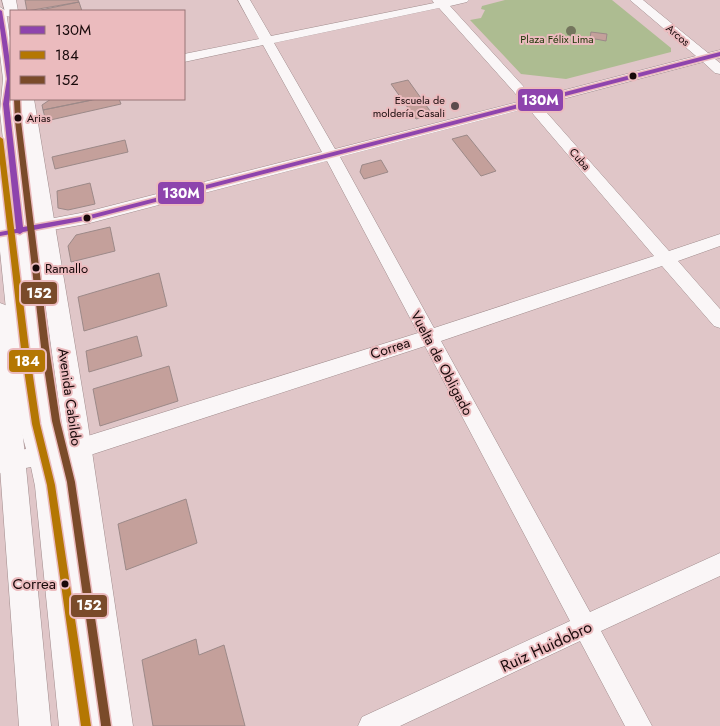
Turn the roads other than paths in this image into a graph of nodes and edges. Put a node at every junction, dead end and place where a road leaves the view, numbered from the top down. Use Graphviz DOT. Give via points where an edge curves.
graph roads {
  1 [pos="244,0"];
  2 [pos="463,0"];
  3 [pos="636,0"];
  4 [pos="440,3"];
  5 [pos="0,11"];
  6 [pos="266,40"];
  7 [pos="720,54"];
  8 [pos="185,58"];
  9 [pos="705,58"];
  10 [pos="720,70"];
  11 [pos="10,79"];
  12 [pos="10,100"];
  13 [pos="12,100"];
  14 [pos="532,104"];
  15 [pos="331,154"];
  16 [pos="0,178"];
  17 [pos="45,227"];
  18 [pos="8,233"];
  19 [pos="720,240"];
  20 [pos="666,259"];
  21 [pos="0,312"];
  22 [pos="720,320"];
  23 [pos="428,336"];
  24 [pos="36,457"];
  25 [pos="720,564"];
  26 [pos="585,628"];
  27 [pos="35,726"];
  28 [pos="72,726"];
  29 [pos="96,726"];
  30 [pos="117,726"];
  31 [pos="372,726"];
  32 [pos="639,726"];
  1 -- 6 [label="street, Vuelta de Obligado"];
  2 -- 4 [label="street"];
  3 -- 9 [label="street, Arcos"];
  4 -- 6 [label="street"];
  4 -- 14 [label="street, Cuba"];
  5 -- 11 [label="street"];
  6 -- 8 [label="street"];
  6 -- 15 [label="street, Vuelta de Obligado"];
  7 -- 9 [label="street"];
  9 -- 10 [label="street, Arcos"];
  9 -- 14 [label="street"];
  12 -- 18 [label="street"];
  13 -- 17 [label="main road, Avenida Cabildo"];
  14 -- 15 [label="street"];
  14 -- 20 [label="street, Cuba"];
  15 -- 17 [label="street"];
  15 -- 23 [label="street, Vuelta de Obligado"];
  16 -- 18 [label="street"];
  17 -- 18 [label="street"];
  17 -- 24 [label="main road, Avenida Cabildo"];
  18 -- 24 [label="street" via="46,423"];
  19 -- 20 [label="street, Correa"];
  20 -- 22 [label="street, Cuba"];
  20 -- 23 [label="street, Correa"];
  21 -- 24 [label="main road, Avenida Cabildo"];
  23 -- 24 [label="street, Correa"];
  23 -- 26 [label="street, Vuelta de Obligado"];
  24 -- 27 [label="main road, Avenida Cabildo"];
  24 -- 28 [label="street" via="46,486"];
  24 -- 29 [label="street" via="61,483"];
  24 -- 30 [label="main road, Avenida Cabildo"];
  25 -- 26 [label="street, Ruiz Huidobro"];
  26 -- 31 [label="street, Ruiz Huidobro"];
  26 -- 32 [label="street, Vuelta de Obligado"];
}
